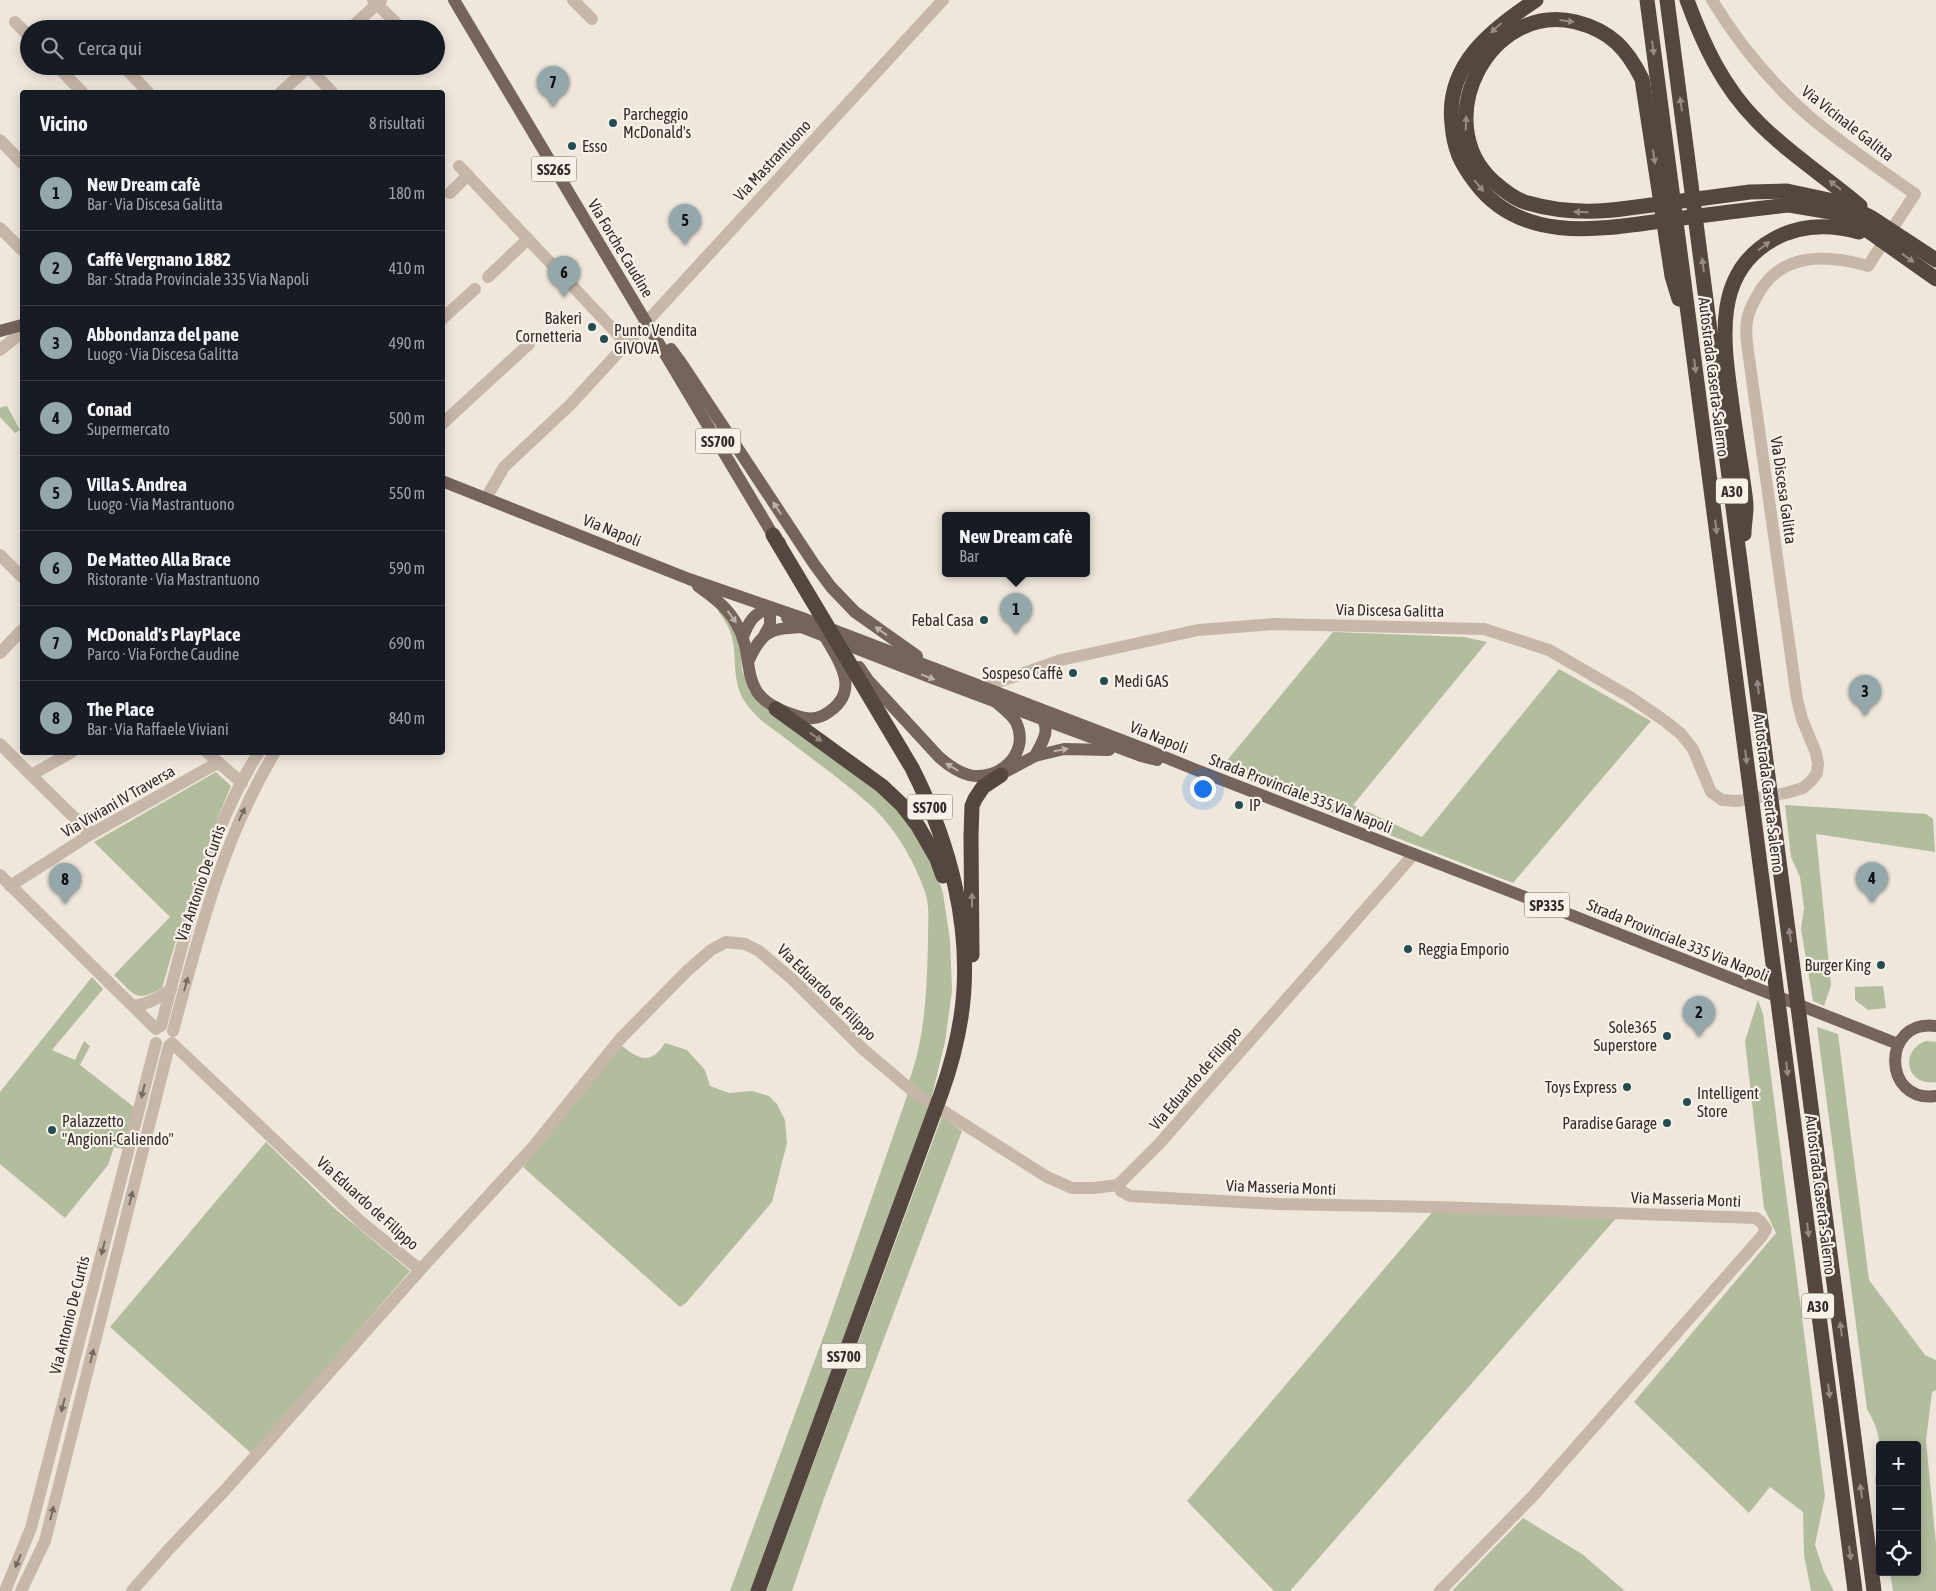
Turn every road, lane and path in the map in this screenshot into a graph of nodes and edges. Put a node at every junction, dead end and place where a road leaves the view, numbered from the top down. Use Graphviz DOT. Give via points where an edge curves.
graph roads {
  1 [pos="573,0"];
  2 [pos="942,0"];
  3 [pos="1536,0"];
  4 [pos="1647,0"];
  5 [pos="1668,0"];
  6 [pos="1687,0"];
  7 [pos="1712,0"];
  8 [pos="377,1"];
  9 [pos="457,3"];
  10 [pos="592,19"];
  11 [pos="359,20"];
  12 [pos="394,20"];
  13 [pos="15,22"];
  14 [pos="20,27"];
  15 [pos="66,75"];
  16 [pos="132,75"];
  17 [pos="301,75"];
  18 [pos="317,75"];
  19 [pos="80,90"];
  20 [pos="146,90"];
  21 [pos="283,90"];
  22 [pos="330,90"];
  23 [pos="0,140"];
  24 [pos="20,161"];
  25 [pos="450,194"];
  26 [pos="0,228"];
  27 [pos="1885,235"];
  28 [pos="528,239"];
  29 [pos="20,248"];
  30 [pos="1936,260"];
  31 [pos="488,276"];
  32 [pos="1936,279"];
  33 [pos="475,289"];
  34 [pos="445,317"];
  35 [pos="648,324"];
  36 [pos="19,326"];
  37 [pos="0,330"];
  38 [pos="1690,332"];
  39 [pos="626,343"];
  40 [pos="529,344"];
  41 [pos="0,347"];
  42 [pos="445,421"];
  43 [pos="445,482"];
  44 [pos="459,487"];
  45 [pos="445,490"];
  46 [pos="486,498"];
  47 [pos="773,534"];
  48 [pos="0,555"];
  49 [pos="1741,560"];
  50 [pos="20,575"];
  51 [pos="689,579"];
  52 [pos="770,608"];
  53 [pos="802,627"];
  54 [pos="20,632"];
  55 [pos="765,634"];
  56 [pos="743,637"];
  57 [pos="0,653"];
  58 [pos="845,657"];
  59 [pos="748,662"];
  60 [pos="935,668"];
  61 [pos="959,677"];
  62 [pos="984,687"];
  63 [pos="997,703"];
  64 [pos="776,709"];
  65 [pos="1044,720"];
  66 [pos="0,744"];
  67 [pos="67,755"];
  68 [pos="210,755"];
  69 [pos="257,755"];
  70 [pos="273,755"];
  71 [pos="1035,756"];
  72 [pos="1141,756"];
  73 [pos="219,763"];
  74 [pos="1194,769"];
  75 [pos="32,775"];
  76 [pos="1001,775"];
  77 [pos="242,783"];
  78 [pos="1786,793"];
  79 [pos="1736,801"];
  80 [pos="91,834"];
  81 [pos="1414,854"];
  82 [pos="0,875"];
  83 [pos="10,886"];
  84 [pos="964,975"];
  85 [pos="171,989"];
  86 [pos="963,1000"];
  87 [pos="134,1006"];
  88 [pos="1934,1025"];
  89 [pos="166,1035"];
  90 [pos="1898,1044"];
  91 [pos="1936,1096"];
  92 [pos="1118,1185"];
  93 [pos="421,1269"];
  94 [pos="5,1591"];
  95 [pos="21,1591"];
  96 [pos="132,1591"];
  97 [pos="758,1591"];
  98 [pos="1440,1591"];
  99 [pos="1855,1591"];
  100 [pos="1874,1591"];
  1 -- 10 [label="street"];
  2 -- 35 [label="street, Via Mastrantuono"];
  3 -- 27 [label="highway, one-way" via="1500,24 1480,43 1466,63 1450,112 1454,143 1462,164 1494,202 1518,218 1556,228 1631,225 1789,205 1831,212"];
  4 -- 38 [label="highway, Autostrada Caserta-Salerno / A30, one-way"];
  49 -- 5 [label="highway, Autostrada Caserta-Salerno / A30, one-way"];
  27 -- 6 [label="highway, one-way" via="1836,186 1756,120 1720,73 1705,46"];
  7 -- 27 [label="street, Via Vicinale Galitta" via="1753,57 1788,97 1836,137 1915,194"];
  8 -- 11 [label="street"];
  8 -- 12 [label="street"];
  9 -- 35 [label="main road, Via Forche Caudine / SS265"];
  13 -- 14 [label="street"];
  15 -- 19 [label="street"];
  16 -- 20 [label="street"];
  17 -- 21 [label="street"];
  18 -- 22 [label="street"];
  23 -- 24 [label="street"];
  25 -- 28 [label="street" via="464,171"];
  26 -- 29 [label="street"];
  27 -- 30 [label="highway"];
  27 -- 32 [label="highway, one-way"];
  27 -- 38 [label="highway, one-way" via="1872,218 1843,203 1787,191 1750,192 1629,208 1581,213 1526,203 1502,190 1472,156 1466,132 1467,108 1482,61 1515,32 1535,22 1569,20 1602,32 1627,52 1642,79 1672,276"];
  49 -- 27 [label="highway, one-way" via="1746,506 1725,356 1725,325 1733,283 1764,244 1787,232 1811,226 1841,227"];
  27 -- 78 [label="street, Via Discesa Galitta" via="1868,266 1831,258 1802,260 1776,272 1754,300 1747,319 1748,351 1790,662 1802,719 1818,764 1817,773 1811,781 1803,788"];
  28 -- 31 [label="street"];
  28 -- 39 [label="street"];
  33 -- 34 [label="street"];
  35 -- 39 [label="street, Via Mastrantuono"];
  35 -- 47 [label="main road, Via Forche Caudine / SS700"];
  60 -- 35 [label="main road, one-way" via="855,612 831,587 682,364"];
  36 -- 37 [label="main road"];
  36 -- 41 [label="street" via="15,338"];
  38 -- 99 [label="highway, Autostrada Caserta-Salerno / A30, one-way"];
  39 -- 46 [label="street, Via Mastrantuono" via="570,405 504,467"];
  40 -- 42 [label="street"];
  43 -- 44 [label="main road, Via Napoli"];
  44 -- 45 [label="street"];
  44 -- 46 [label="main road, Via Napoli"];
  46 -- 51 [label="main road, Via Napoli"];
  47 -- 58 [label="highway, SS700"];
  48 -- 50 [label="street"];
  100 -- 49 [label="highway, Autostrada Caserta-Salerno / A30, one-way"];
  51 -- 52 [label="main road, Via Napoli"];
  51 -- 56 [label="main road, one-way" via="730,614"];
  52 -- 53 [label="main road, Via Napoli"];
  52 -- 55 [label="main road" via="770,625"];
  52 -- 56 [label="main road" via="755,614"];
  52 -- 60 [label="main road, Via Napoli"];
  53 -- 55 [label="main road"];
  53 -- 63 [label="main road, Via Napoli, one-way"];
  54 -- 57 [label="street"];
  55 -- 59 [label="main road"];
  56 -- 59 [label="main road"];
  63 -- 58 [label="main road, one-way" via="1016,722 1020,747 1009,764 998,772 968,775 950,767 939,757"];
  58 -- 64 [label="main road" via="845,692 830,711 818,718 805,719"];
  58 -- 84 [label="highway, SS700" via="912,768 940,835 960,914"];
  59 -- 64 [label="main road" via="754,688"];
  60 -- 61 [label="main road, Via Napoli"];
  61 -- 62 [label="main road, Via Napoli"];
  61 -- 65 [label="main road" via="988,695 1037,713"];
  62 -- 74 [label="main road, Via Napoli"];
  62 -- 79 [label="street, Via Discesa Galitta" via="1061,660 1198,630 1274,624 1484,629 1549,650 1630,697 1681,734 1692,749 1711,792 1722,800"];
  63 -- 65 [label="main road, Via Napoli"];
  64 -- 84 [label="highway, one-way" via="882,786 918,826 937,859 948,889 956,954"];
  65 -- 71 [label="main road" via="1046,731"];
  65 -- 72 [label="main road, Via Napoli"];
  66 -- 75 [label="street"];
  67 -- 75 [label="street"];
  68 -- 73 [label="street"];
  69 -- 77 [label="street, Via Antonio De Curtis"];
  89 -- 70 [label="street, Via Antonio De Curtis, one-way" via="211,892 236,828"];
  71 -- 72 [label="main road, one-way" via="1064,749 1089,748"];
  71 -- 76 [label="main road"];
  72 -- 74 [label="main road, Via Napoli"];
  73 -- 77 [label="street"];
  73 -- 80 [label="street, Via Viviani IV Traversa"];
  74 -- 81 [label="main road, Strada Provinciale 335 Via Napoli / SP335"];
  75 -- 80 [label="street"];
  86 -- 76 [label="highway, one-way" via="970,983 973,934 972,806 983,787"];
  77 -- 85 [label="street, Via Antonio De Curtis" via="220,828 198,887"];
  80 -- 83 [label="street, Via Viviani IV Traversa"];
  81 -- 90 [label="main road, Strada Provinciale 335 Via Napoli / SP335"];
  81 -- 92 [label="street, Via Eduardo de Filippo" via="1159,1144"];
  82 -- 83 [label="street, Via Eduardo de Filippo"];
  83 -- 87 [label="street, Via Eduardo de Filippo"];
  84 -- 86 [label="highway, SS700"];
  85 -- 87 [label="street" via="143,1005"];
  85 -- 89 [label="street, Via Antonio De Curtis"];
  86 -- 97 [label="highway, SS700" via="950,1068 932,1121"];
  87 -- 89 [label="street, Via Eduardo de Filippo"];
  88 -- 90 [label="main road" via="1908,1032"];
  89 -- 93 [label="street, Via Eduardo de Filippo" via="360,1221"];
  89 -- 94 [label="street, Via Antonio De Curtis, one-way" via="153,1036 156,1043 31,1528"];
  95 -- 89 [label="street, Via Antonio De Curtis, one-way" via="45,1541"];
  90 -- 91 [label="main road" via="1895,1069 1903,1084 1917,1094"];
  92 -- 93 [label="street, Via Eduardo de Filippo" via="1072,1188 1047,1177 915,1093 864,1050 759,951 745,944 726,942 711,950 687,971 620,1039 533,1147"];
  92 -- 98 [label="street, Via Masseria Monti" via="1130,1196 1278,1204 1756,1218 1761,1222 1766,1229 1762,1236 1532,1497"];
  93 -- 96 [label="street"];
}
